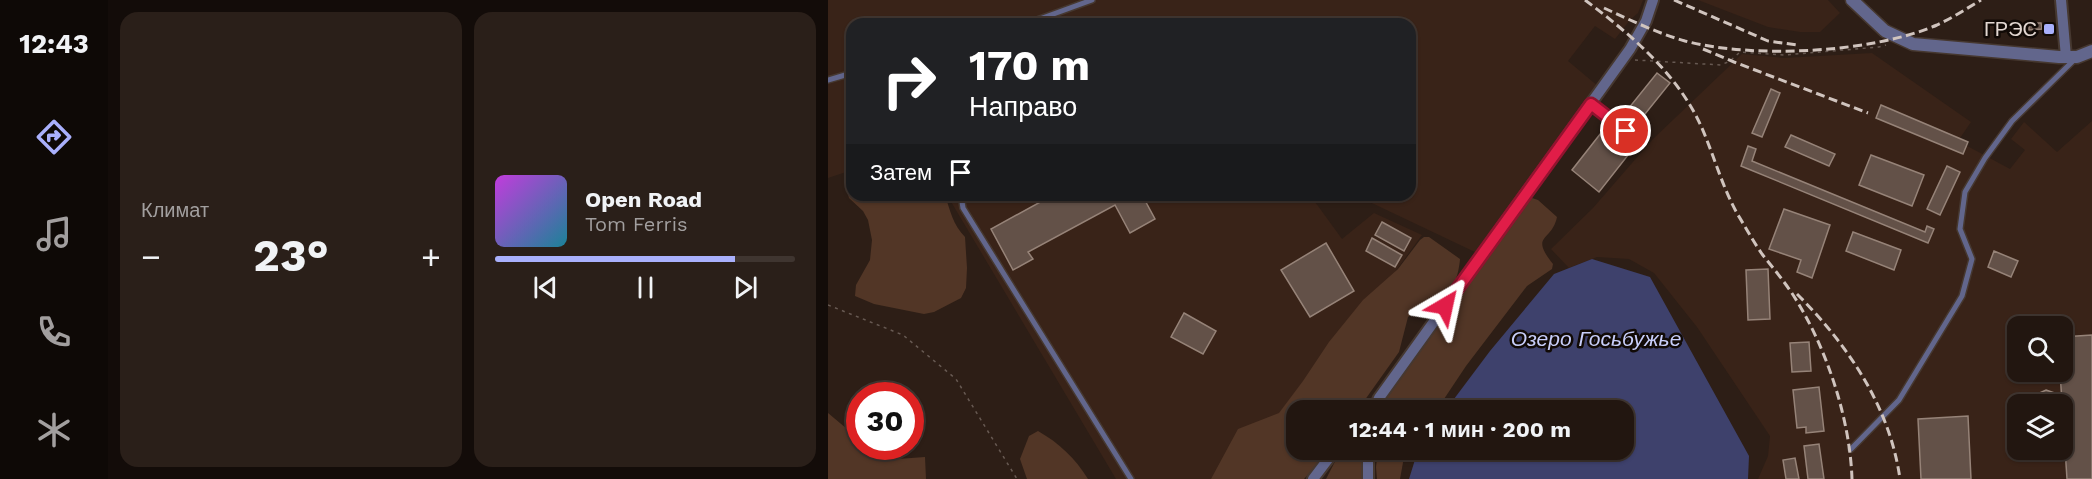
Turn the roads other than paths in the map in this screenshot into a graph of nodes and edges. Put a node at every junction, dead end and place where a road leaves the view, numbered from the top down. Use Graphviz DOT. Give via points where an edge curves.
graph roads {
  1 [pos="1092,0"];
  2 [pos="1653,0"];
  3 [pos="1852,0"];
  4 [pos="2061,0"];
  5 [pos="1042,18"];
  6 [pos="2092,51"];
  7 [pos="2072,57"];
  8 [pos="846,75"];
  9 [pos="828,80"];
  10 [pos="1591,104"];
  11 [pos="1642,144"];
  12 [pos="962,201"];
  13 [pos="1378,400"];
  14 [pos="1851,449"];
  15 [pos="1327,460"];
  16 [pos="1368,460"];
  17 [pos="1131,479"];
  18 [pos="1313,479"];
  19 [pos="1368,479"];
  1 -- 5 [label="lane"];
  2 -- 10 [label="street" via="1646,21 1623,60"];
  3 -- 7 [label="street" via="1885,31 1913,44"];
  4 -- 7 [label="street"];
  6 -- 7 [label="street"];
  7 -- 14 [label="lane" via="2012,121 1965,192 1960,229 1972,259 1962,297 1899,400"];
  8 -- 9 [label="lane"];
  10 -- 11 [label="lane"];
  10 -- 13 [label="street"];
  12 -- 17 [label="lane"];
  15 -- 18 [label="street"];
  16 -- 19 [label="street"];
}
